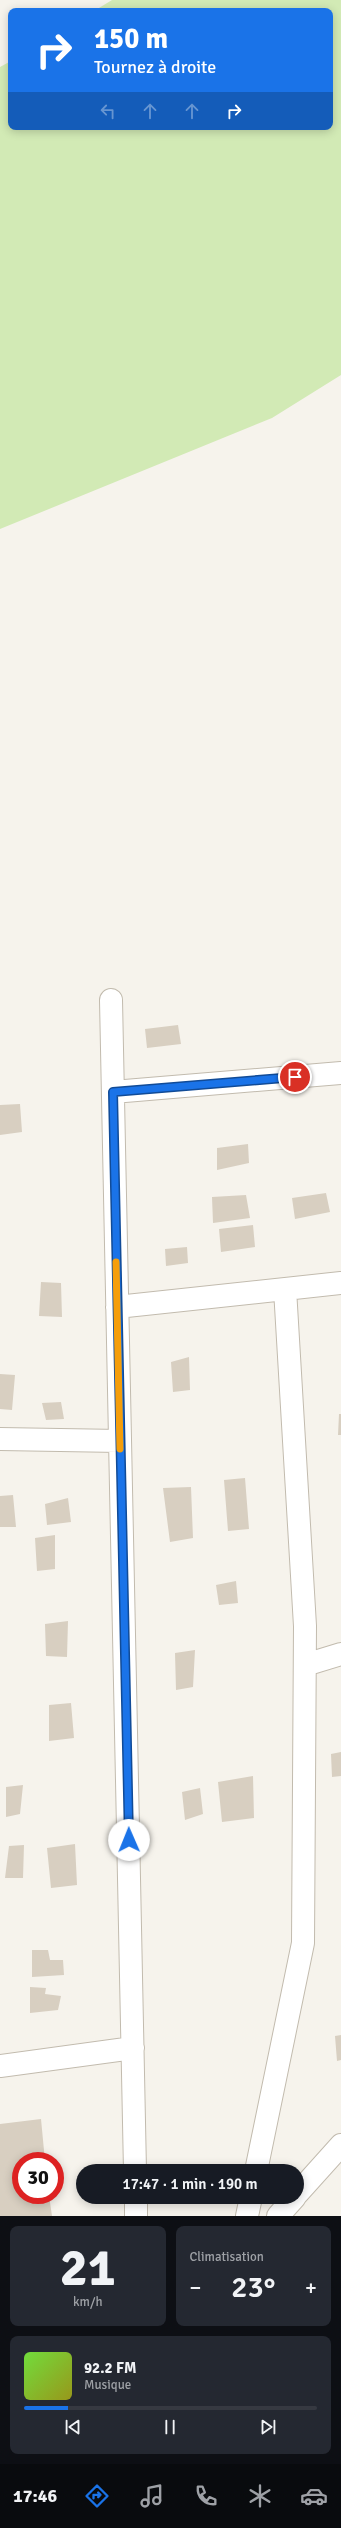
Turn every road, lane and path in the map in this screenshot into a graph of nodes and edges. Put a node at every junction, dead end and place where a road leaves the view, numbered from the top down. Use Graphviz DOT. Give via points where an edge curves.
graph roads {
  1 [pos="111,1000"];
  2 [pos="341,1073"];
  3 [pos="113,1092"];
  4 [pos="341,1283"];
  5 [pos="285,1289"];
  6 [pos="117,1307"];
  7 [pos="0,1439"];
  8 [pos="120,1441"];
  9 [pos="341,1654"];
  10 [pos="305,1665"];
  11 [pos="133,2048"];
  12 [pos="0,2066"];
  13 [pos="341,2145"];
  14 [pos="135,2164"];
  15 [pos="257,2164"];
  16 [pos="304,2186"];
  17 [pos="136,2204"];
  18 [pos="250,2204"];
  19 [pos="289,2204"];
  20 [pos="136,2216"];
  21 [pos="247,2216"];
  22 [pos="278,2216"];
  1 -- 3 [label="street"];
  2 -- 3 [label="street"];
  3 -- 6 [label="street"];
  4 -- 5 [label="street"];
  5 -- 6 [label="street"];
  5 -- 10 [label="street" via="305,1626"];
  6 -- 8 [label="street"];
  7 -- 8 [label="street"];
  8 -- 11 [label="street"];
  9 -- 10 [label="street"];
  10 -- 15 [label="street" via="304,1943"];
  11 -- 12 [label="street"];
  11 -- 14 [label="street"];
  13 -- 16 [label="street"];
  17 -- 20 [label="street"];
  18 -- 21 [label="street"];
  19 -- 22 [label="street"];
}
